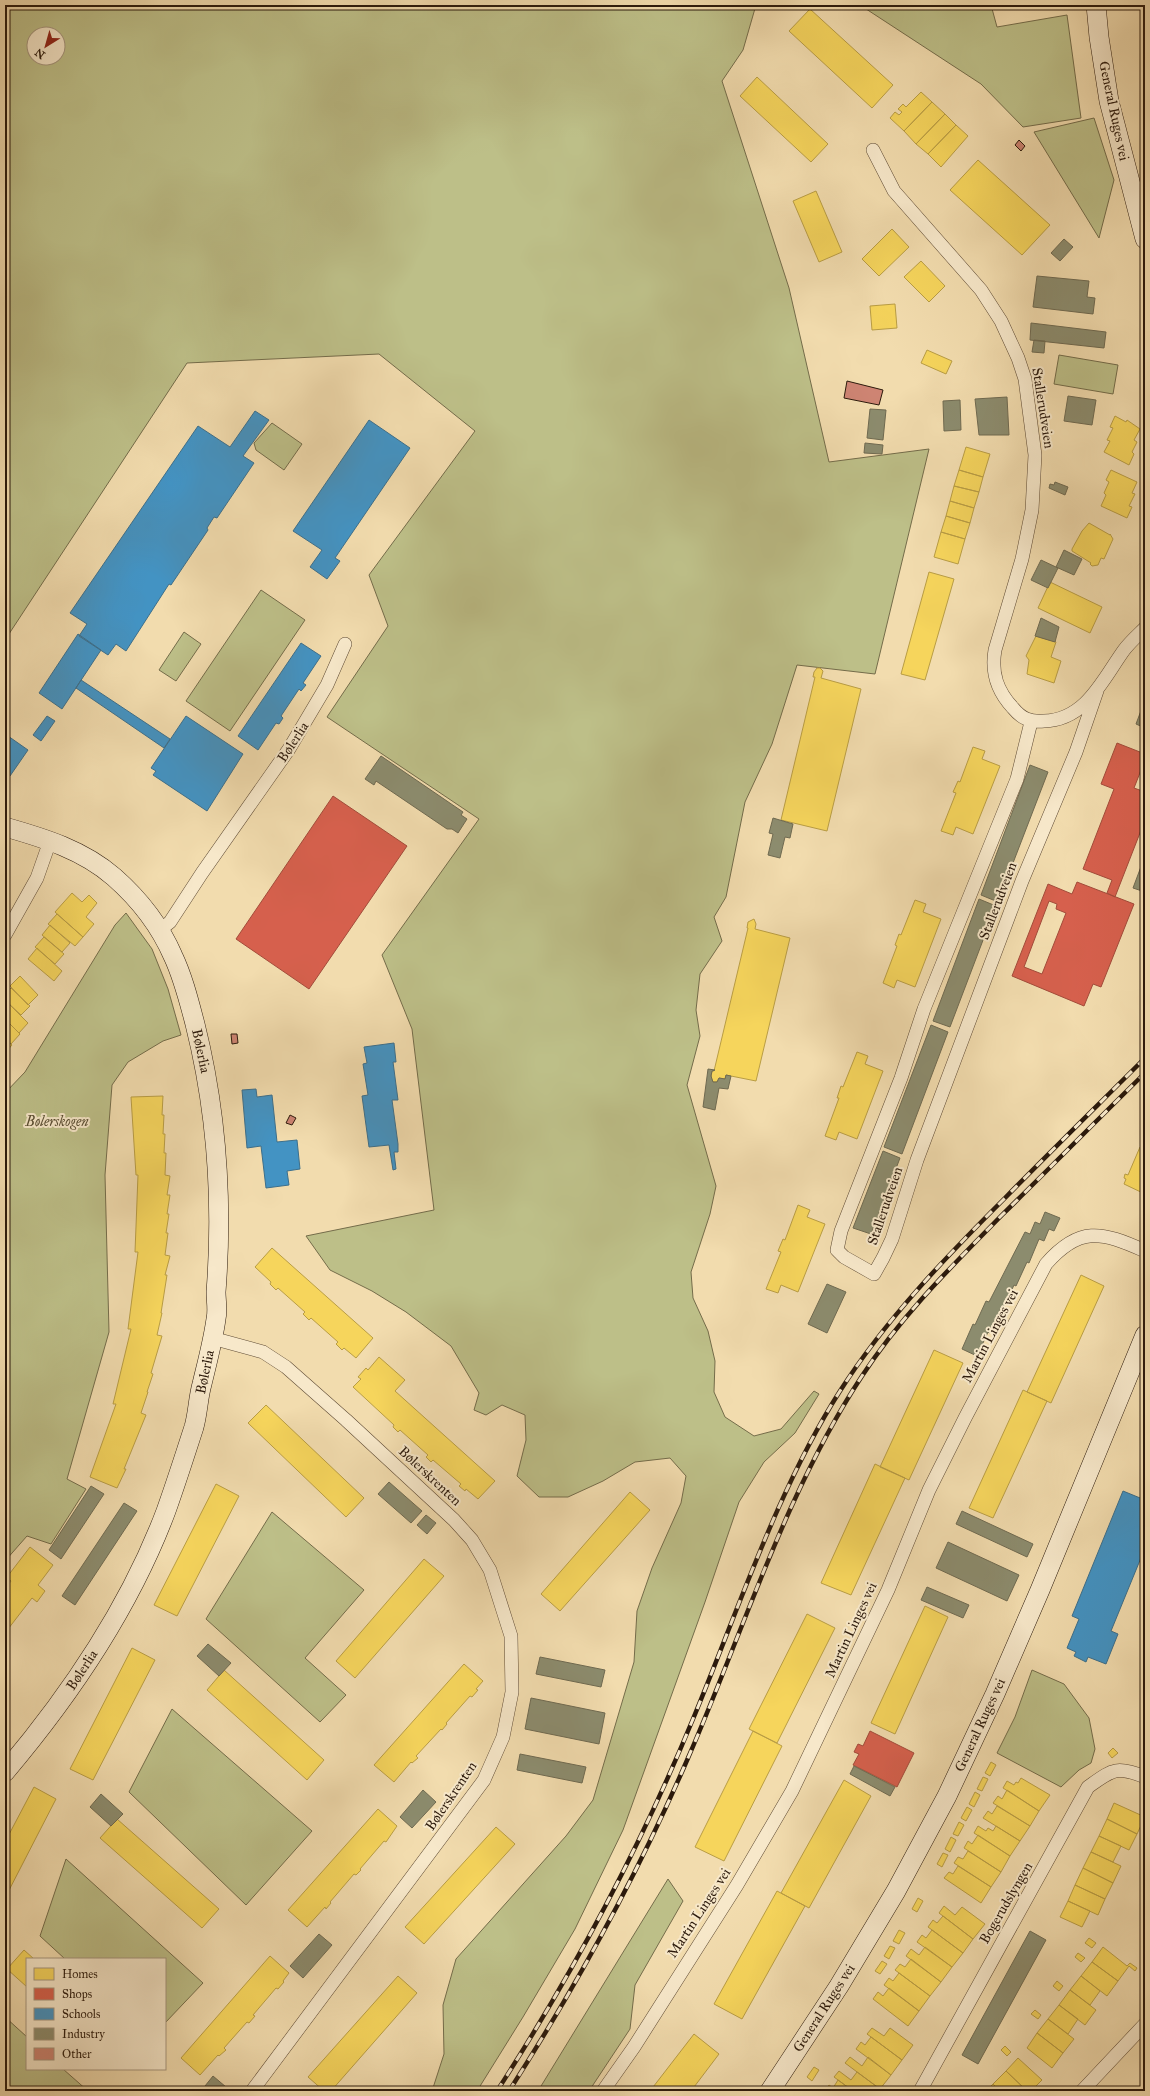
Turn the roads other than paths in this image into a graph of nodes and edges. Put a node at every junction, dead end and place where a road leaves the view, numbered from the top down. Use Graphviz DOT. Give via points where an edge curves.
graph roads {
  1 [pos="1096,5"];
  2 [pos="873,150"];
  3 [pos="1145,239"];
  4 [pos="1145,628"];
  5 [pos="345,644"];
  6 [pos="1097,691"];
  7 [pos="1032,722"];
  8 [pos="5,827"];
  9 [pos="50,841"];
  10 [pos="160,930"];
  11 [pos="5,935"];
  12 [pos="1145,1250"];
  13 [pos="1145,1335"];
  14 [pos="212,1338"];
  15 [pos="5,1772"];
  16 [pos="1145,1776"];
  17 [pos="1145,2024"];
  18 [pos="252,2091"];
  19 [pos="602,2091"];
  20 [pos="770,2091"];
  21 [pos="920,2091"];
  22 [pos="1082,2091"];
  1 -- 3 [label="street, General Ruges vei" via="1109,100"];
  2 -- 7 [label="street, Stallerudveien" via="894,191 950,253 992,307 1018,358 1025,379 1035,455 1032,510 1022,559 993,664 994,676 1004,699 1021,717"];
  4 -- 6 [label="street, Stallerudveien" via="1125,648"];
  5 -- 10 [label="street, Bølerlia" via="327,686 289,749 170,922"];
  6 -- 7 [label="street, Stallerudveien" via="1087,703 1074,712 1047,721"];
  6 -- 7 [label="street, Stallerudveien" via="1076,752 1022,882 917,1160 892,1239 874,1274 844,1257 837,1250 841,1231 901,1078 924,1009 1017,779"];
  8 -- 9 [label="street, Bølerlia"];
  9 -- 10 [label="street, Bølerlia" via="83,856 112,876"];
  9 -- 11 [label="street" via="37,878"];
  10 -- 14 [label="street, Bølerlia" via="174,957 189,1001 203,1058 215,1138 220,1190 219,1271 216,1294 217,1318"];
  12 -- 19 [label="street, Martin Linges vei" via="1116,1239 1084,1236 1072,1240 1058,1250 1046,1264 930,1490 886,1596 792,1791 741,1879 634,2047"];
  13 -- 20 [label="street, General Ruges vei" via="1037,1597 947,1796 896,1891 839,1986"];
  14 -- 15 [label="street, Bølerlia" via="194,1425 166,1510 149,1551 88,1663"];
  14 -- 18 [label="street, Bølerskrenten" via="263,1352 286,1367 454,1520 472,1540 490,1570 511,1636 512,1692 503,1737 484,1780"];
  16 -- 21 [label="street, Bogerudslyngen" via="1123,1770 1111,1771 1088,1787"];
  17 -- 22 [label="street"];
}
